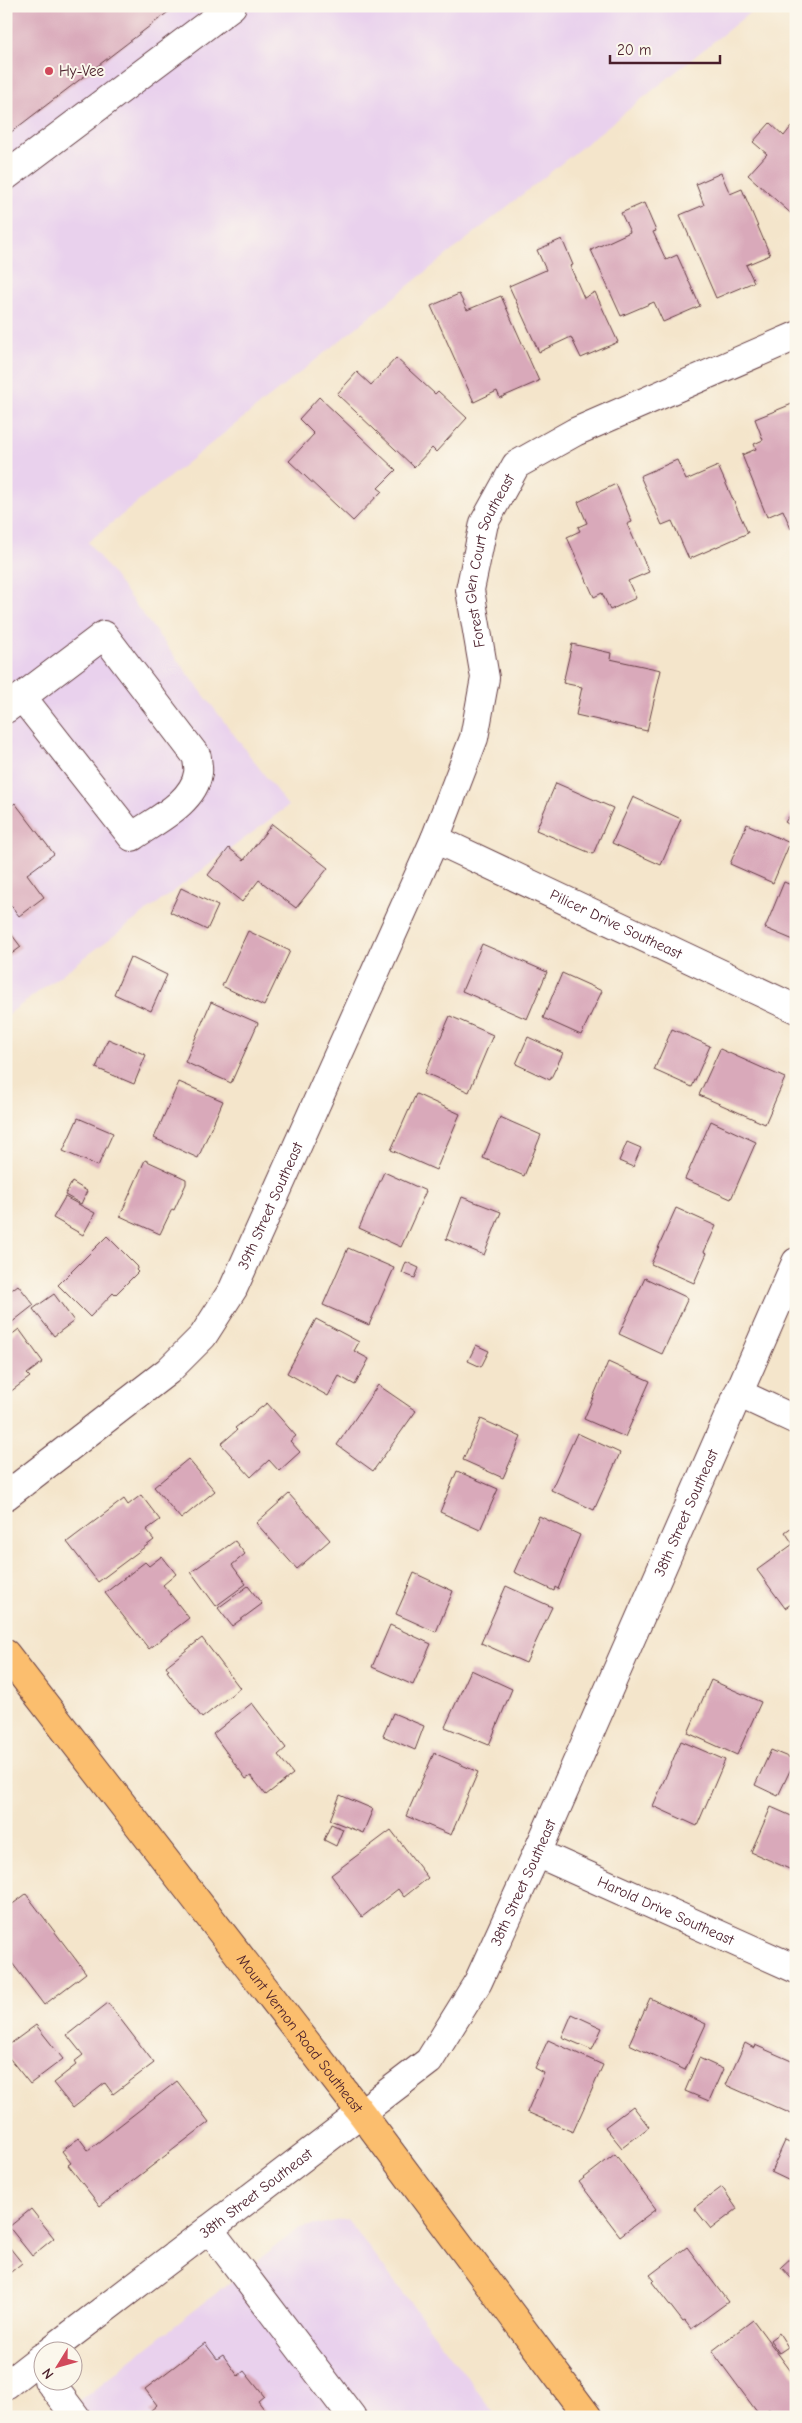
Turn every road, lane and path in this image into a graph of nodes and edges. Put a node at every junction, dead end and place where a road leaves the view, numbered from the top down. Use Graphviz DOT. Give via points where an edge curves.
graph roads {
  1 [pos="232,6"];
  2 [pos="6,176"];
  3 [pos="796,336"];
  4 [pos="14,703"];
  5 [pos="435,839"];
  6 [pos="796,1009"];
  7 [pos="796,1262"];
  8 [pos="738,1392"];
  9 [pos="796,1420"];
  10 [pos="6,1496"];
  11 [pos="6,1654"];
  12 [pos="537,1853"];
  13 [pos="796,1969"];
  14 [pos="362,2114"];
  15 [pos="209,2229"];
  16 [pos="74,2340"];
  17 [pos="32,2371"];
  18 [pos="6,2385"];
  19 [pos="59,2390"];
  20 [pos="76,2417"];
  21 [pos="352,2417"];
  22 [pos="588,2417"];
  1 -- 2 [label="street"];
  3 -- 5 [label="street, Forest Glen Court Southeast" via="575,432 516,465 484,523 470,590 485,678 474,738"];
  4 -- 4 [label="street" via="104,636 197,757 198,773 193,787 185,798 132,836"];
  5 -- 6 [label="street, Pilicer Drive Southeast"];
  5 -- 10 [label="street, 39th Street Southeast" via="233,1289 204,1336 168,1371"];
  7 -- 8 [label="street, 38th Street Southeast"];
  8 -- 9 [label="street"];
  8 -- 12 [label="street, 38th Street Southeast"];
  11 -- 14 [label="main road, Mount Vernon Road Southeast"];
  12 -- 13 [label="street, Harold Drive Southeast"];
  12 -- 14 [label="street, 38th Street Southeast" via="478,1982 429,2061"];
  14 -- 15 [label="street, 38th Street Southeast"];
  14 -- 22 [label="main road, Mount Vernon Road Southeast"];
  15 -- 16 [label="street, 38th Street Southeast"];
  15 -- 21 [label="street"];
  17 -- 18 [label="street, 38th Street Southeast"];
  19 -- 20 [label="street"];
}
